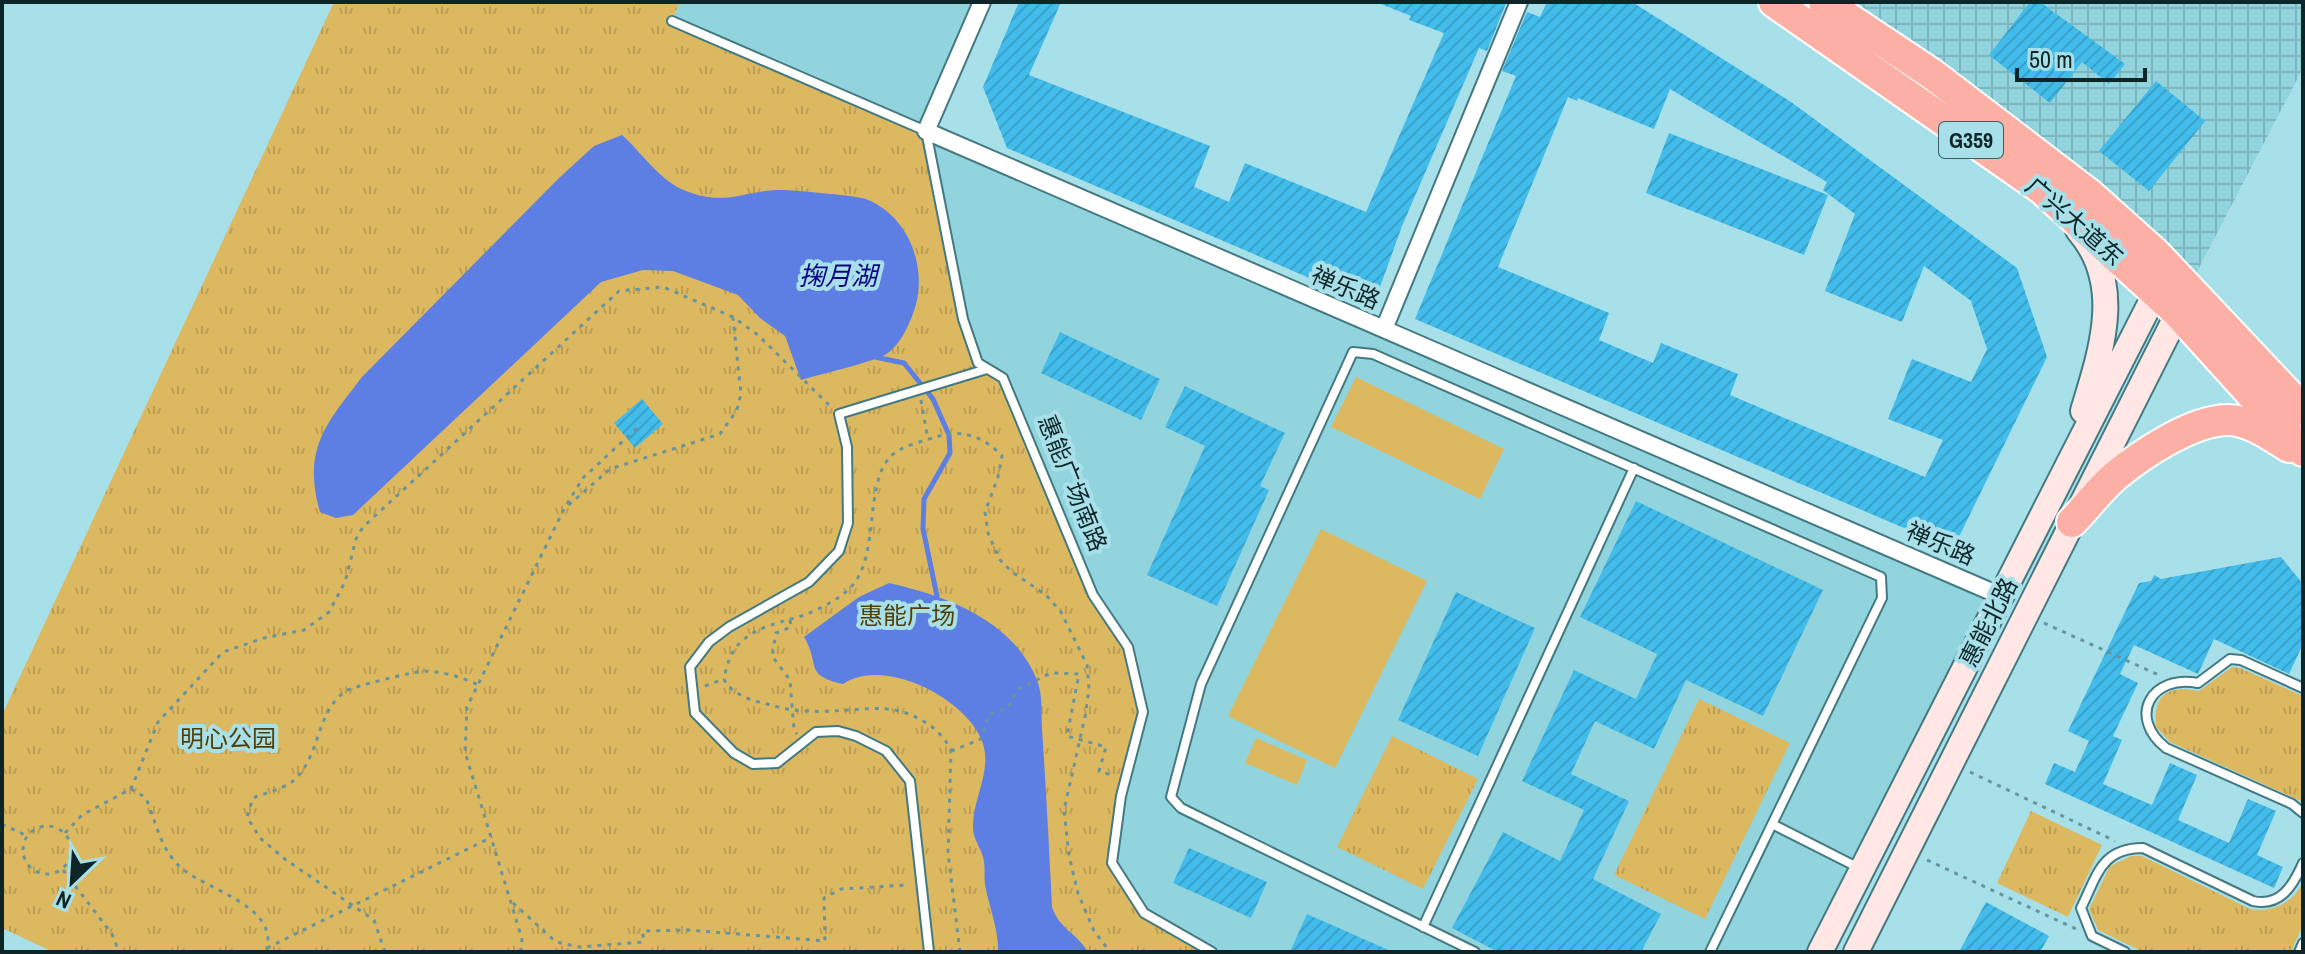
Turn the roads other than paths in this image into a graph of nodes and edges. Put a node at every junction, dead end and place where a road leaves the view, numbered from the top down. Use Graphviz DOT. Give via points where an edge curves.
graph roads {
  1 [pos="982,2"];
  2 [pos="1519,2"];
  3 [pos="1774,2"];
  4 [pos="1824,2"];
  5 [pos="672,21"];
  6 [pos="926,131"];
  7 [pos="2042,189"];
  8 [pos="2167,303"];
  9 [pos="1384,329"];
  10 [pos="987,369"];
  11 [pos="2303,410"];
  12 [pos="2303,453"];
  13 [pos="1634,468"];
  14 [pos="2056,488"];
  15 [pos="2072,522"];
  16 [pos="2001,596"];
  17 [pos="2303,688"];
  18 [pos="2303,813"];
  19 [pos="1772,824"];
  20 [pos="2303,863"];
  21 [pos="1862,869"];
  22 [pos="1423,927"];
  23 [pos="2303,943"];
  24 [pos="929,952"];
  25 [pos="1212,952"];
  26 [pos="1475,952"];
  27 [pos="1710,952"];
  28 [pos="1820,952"];
  29 [pos="1856,952"];
  30 [pos="2125,952"];
  31 [pos="2299,952"];
  1 -- 6 [label="street"];
  2 -- 9 [label="street"];
  3 -- 7 [label="highway, 广兴大道东 / G359"];
  4 -- 11 [label="highway, 广兴大道东 / G359" via="1932,74 2089,194 2162,260"];
  5 -- 6 [label="lane, 禅乐路"];
  6 -- 9 [label="street, 禅乐路"];
  6 -- 10 [label="lane, 惠能广场南路" via="963,319 978,363"];
  7 -- 8 [label="highway, 广兴大道东 / G359"];
  7 -- 14 [label="street" via="2085,238 2108,304 2097,364"];
  8 -- 12 [label="highway, 广兴大道东 / G359"];
  8 -- 14 [label="street, 惠能北路"];
  8 -- 15 [label="street, 惠能北路"];
  9 -- 16 [label="street, 禅乐路"];
  10 -- 24 [label="lane" via="839,414 847,447 848,523 839,551 809,582 709,642 690,667 695,713 734,753 753,764 777,763 816,732 838,731 886,751 910,781"];
  10 -- 25 [label="lane, 惠能广场南路" via="1003,378 1093,595 1128,647 1143,712 1125,779 1112,863 1144,913"];
  12 -- 15 [label="highway" via="2258,428 2229,420 2198,426 2113,478"];
  13 -- 19 [label="lane" via="1881,577 1882,598"];
  13 -- 22 [label="lane"];
  13 -- 22 [label="lane" via="1373,354 1353,352 1201,684 1171,797 1181,808"];
  14 -- 16 [label="street, 惠能北路"];
  15 -- 29 [label="street, 惠能北路"];
  16 -- 21 [label="street, 惠能北路"];
  17 -- 18 [label="lane" via="2230,659 2198,683 2183,680 2160,687 2147,704 2148,730 2166,748"];
  19 -- 21 [label="lane"];
  19 -- 27 [label="lane"];
  20 -- 30 [label="lane" via="2294,884 2264,904 2143,848 2115,853 2104,861 2081,908 2092,936"];
  21 -- 28 [label="street, 惠能北路"];
  22 -- 26 [label="lane"];
  23 -- 31 [label="lane"];
}
